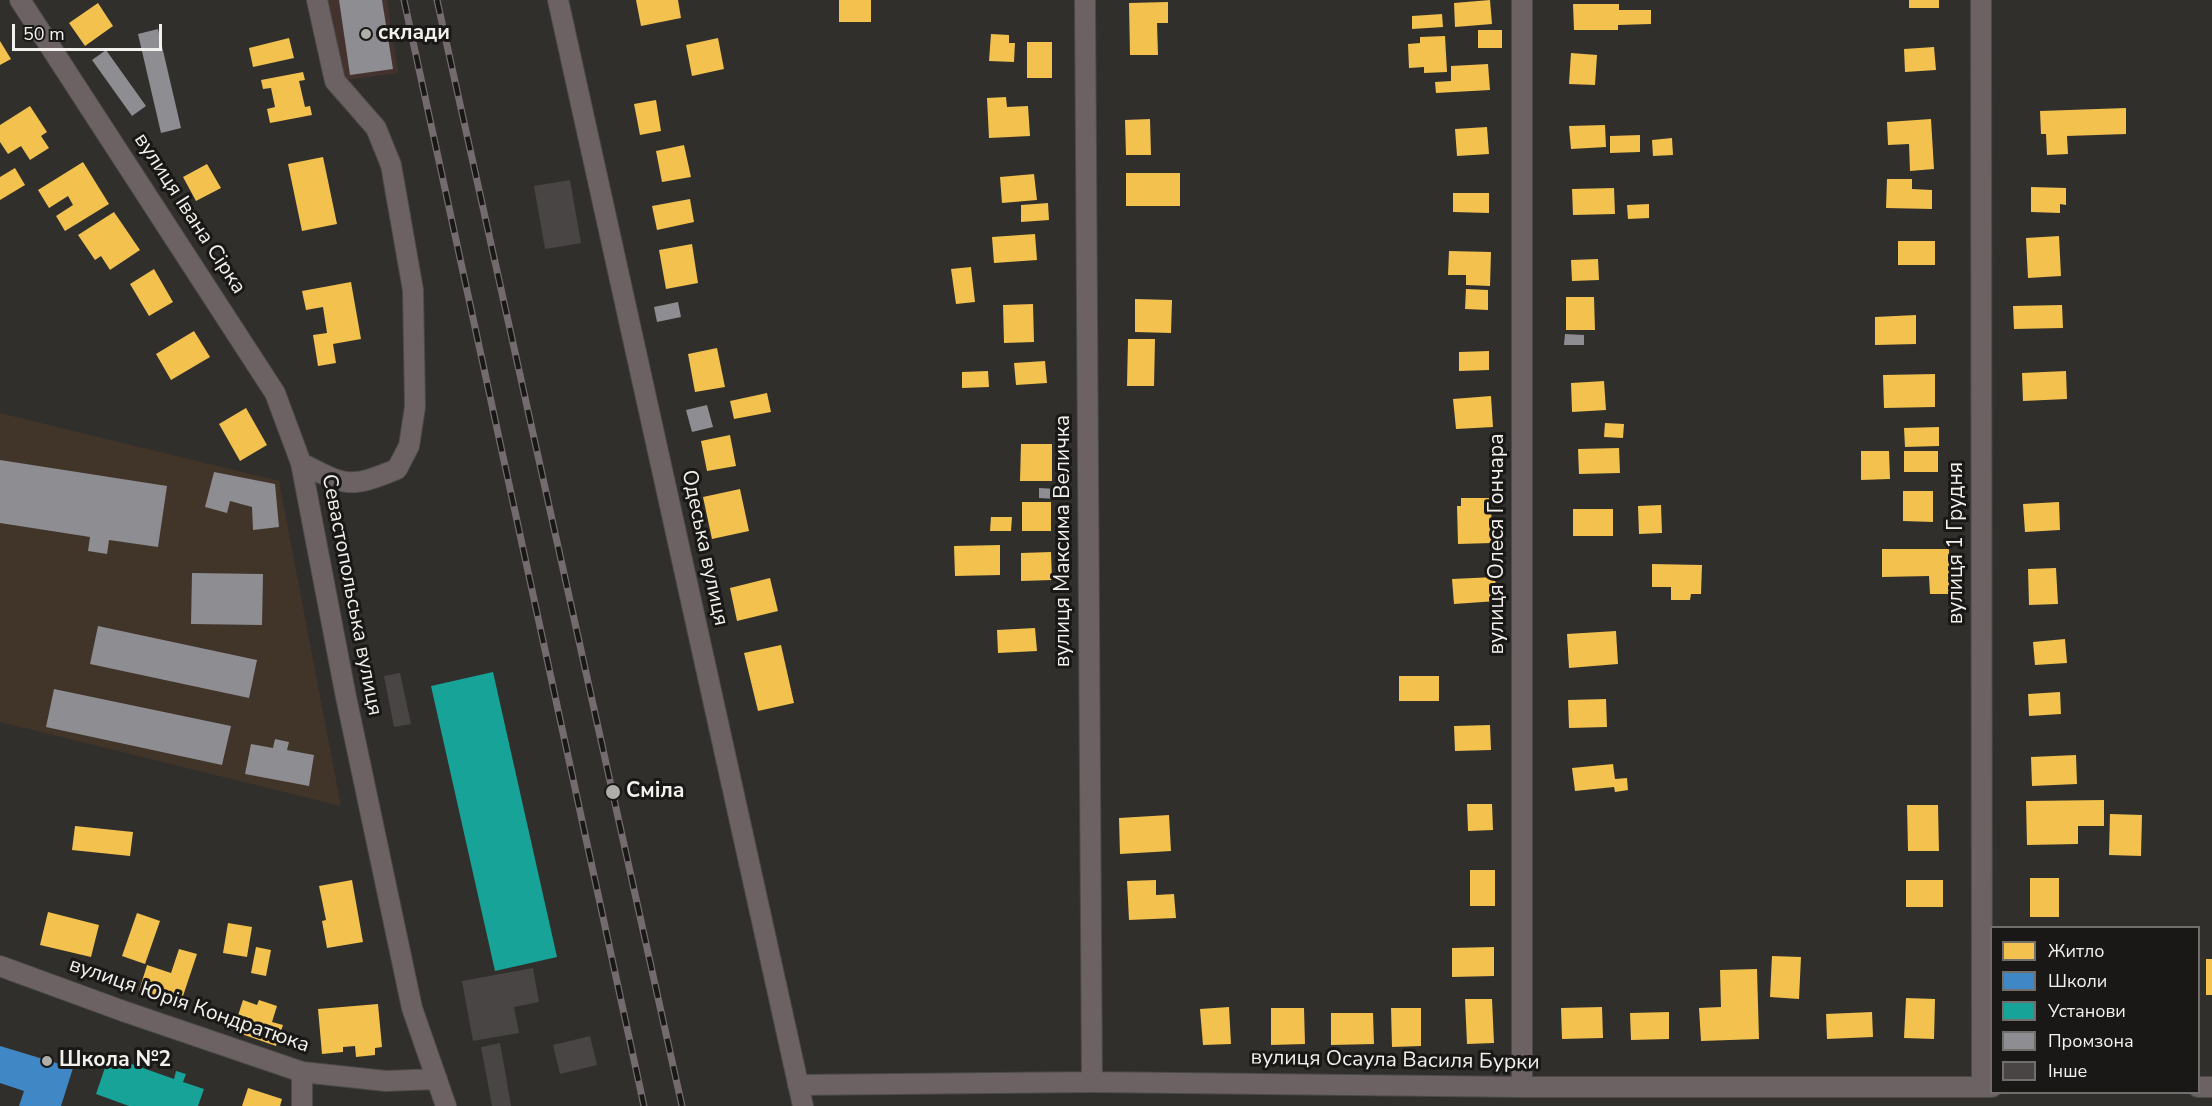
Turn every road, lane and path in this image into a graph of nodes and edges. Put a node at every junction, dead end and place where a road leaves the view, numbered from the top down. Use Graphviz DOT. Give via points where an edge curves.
graph roads {
  1 [pos="20,0"];
  2 [pos="317,0"];
  3 [pos="558,0"];
  4 [pos="1084,0"];
  5 [pos="1522,0"];
  6 [pos="1981,0"];
  7 [pos="301,463"];
  8 [pos="0,966"];
  9 [pos="302,1072"];
  10 [pos="437,1079"];
  11 [pos="1092,1082"];
  12 [pos="798,1085"];
  13 [pos="1522,1087"];
  14 [pos="1987,1087"];
  15 [pos="1857,1097"];
  16 [pos="302,1106"];
  17 [pos="446,1106"];
  18 [pos="803,1106"];
  1 -- 7 [label="street, вулиця Івана Сірка" via="275,393"];
  2 -- 7 [label="street, Севастопольська вулиця" via="335,81 376,128 392,165 413,290 415,407 409,446 397,469 350,484"];
  3 -- 12 [label="street, Одеська вулиця"];
  4 -- 11 [label="street, вулиця Максима Величка"];
  5 -- 13 [label="street, вулиця Олеся Гончара"];
  6 -- 14 [label="street, вулиця 1 Грудня"];
  7 -- 10 [label="street, Севастопольська вулиця" via="410,998"];
  8 -- 9 [label="street, вулиця Юрія Кондратюка"];
  9 -- 10 [label="street, вулиця Юрія Кондратюка" via="386,1081"];
  9 -- 16 [label="street"];
  10 -- 17 [label="street, Севастопольська вулиця"];
  11 -- 12 [label="street, вулиця Осаула Василя Бурки"];
  11 -- 13 [label="street, вулиця Осаула Василя Бурки"];
  12 -- 18 [label="street, Одеська вулиця"];
  13 -- 15 [label="street, вулиця Осаула Василя Бурки"];
  14 -- 15 [label="street, вулиця Осаула Василя Бурки"];
}
